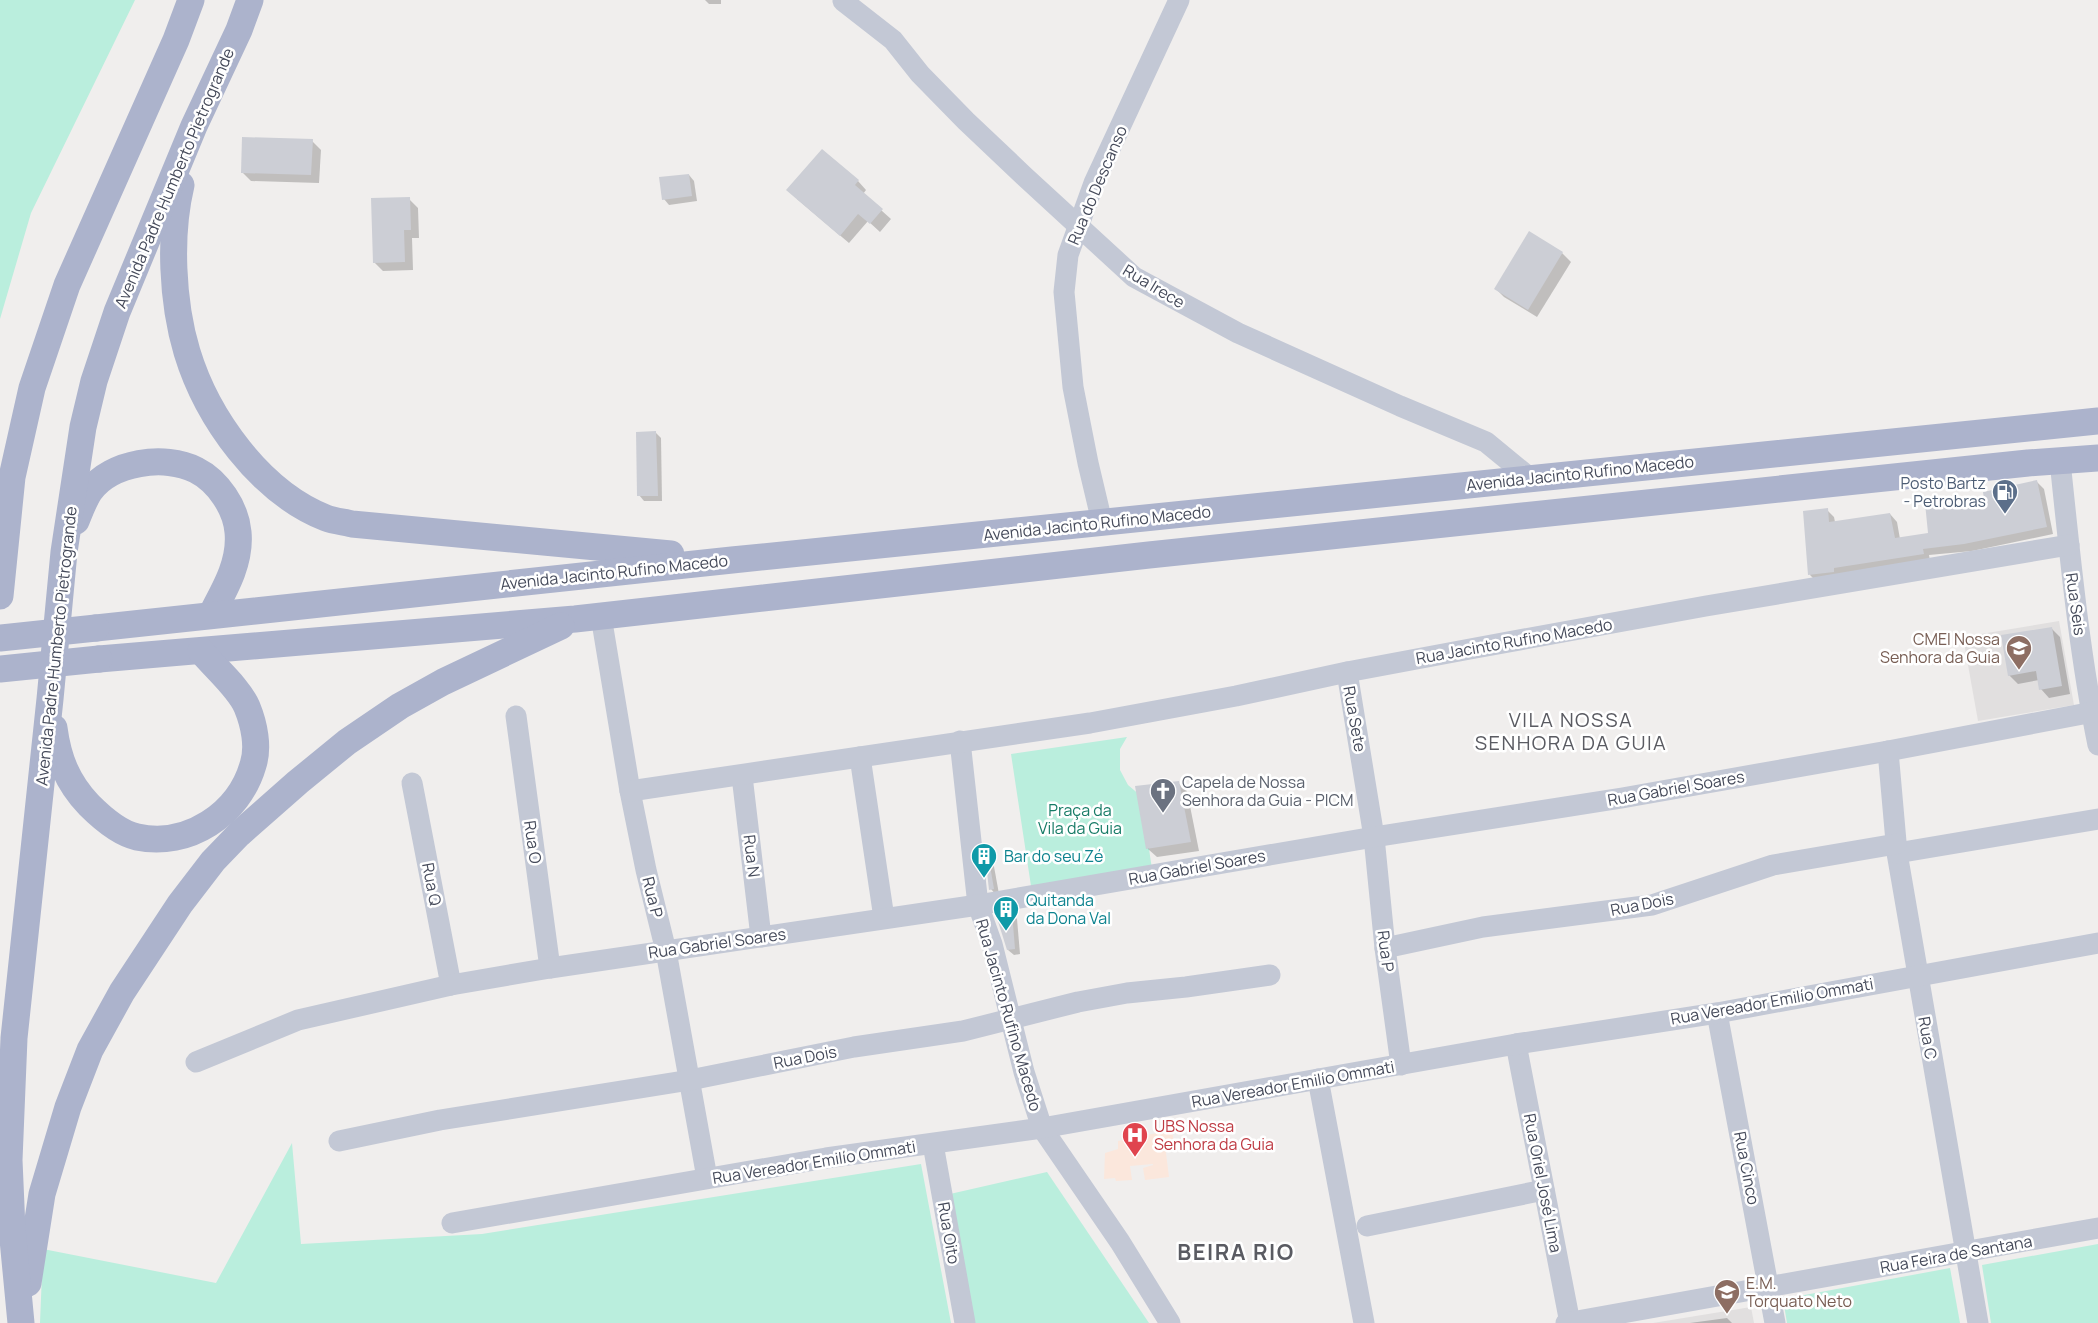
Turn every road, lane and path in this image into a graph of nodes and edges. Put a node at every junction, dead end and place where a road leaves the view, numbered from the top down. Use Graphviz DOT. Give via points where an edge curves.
graph roads {
  1 [pos="191,0"];
  2 [pos="242,0"];
  3 [pos="250,0"];
  4 [pos="1179,0"];
  5 [pos="843,1"];
  6 [pos="238,30"];
  7 [pos="194,126"];
  8 [pos="1078,225"];
  9 [pos="2098,421"];
  10 [pos="2098,458"];
  11 [pos="2060,461"];
  12 [pos="1530,478"];
  13 [pos="1258,506"];
  14 [pos="1102,522"];
  15 [pos="1017,531"];
  16 [pos="2068,545"];
  17 [pos="64,552"];
  18 [pos="1149,555"];
  19 [pos="732,560"];
  20 [pos="918,580"];
  21 [pos="0,596"];
  22 [pos="211,615"];
  23 [pos="588,617"];
  24 [pos="0,638"];
  25 [pos="201,651"];
  26 [pos="0,669"];
  27 [pos="1347,672"];
  28 [pos="50,699"];
  29 [pos="2095,712"];
  30 [pos="516,716"];
  31 [pos="960,741"];
  32 [pos="2098,745"];
  33 [pos="1888,751"];
  34 [pos="860,758"];
  35 [pos="741,776"];
  36 [pos="412,783"];
  37 [pos="630,791"];
  38 [pos="2098,819"];
  39 [pos="1374,837"];
  40 [pos="1897,848"];
  41 [pos="978,905"];
  42 [pos="884,918"];
  43 [pos="761,938"];
  44 [pos="2098,943"];
  45 [pos="1385,948"];
  46 [pos="666,951"];
  47 [pos="550,968"];
  48 [pos="1270,975"];
  49 [pos="1917,975"];
  50 [pos="451,985"];
  51 [pos="1718,1013"];
  52 [pos="1010,1021"];
  53 [pos="1516,1044"];
  54 [pos="196,1062"];
  55 [pos="1401,1065"];
  56 [pos="1318,1079"];
  57 [pos="690,1080"];
  58 [pos="1042,1128"];
  59 [pos="339,1141"];
  60 [pos="933,1144"];
  61 [pos="707,1179"];
  62 [pos="1544,1190"];
  63 [pos="452,1223"];
  64 [pos="1367,1226"];
  65 [pos="2098,1228"];
  66 [pos="1966,1252"];
  67 [pos="1769,1288"];
  68 [pos="21,1323"];
  69 [pos="26,1323"];
  70 [pos="965,1323"];
  71 [pos="1170,1323"];
  72 [pos="1364,1323"];
  73 [pos="1569,1323"];
  74 [pos="1775,1323"];
  75 [pos="1978,1323"];
  1 -- 21 [label="main road" via="67,285 45,345 12,477"];
  2 -- 6 [label="main road"];
  3 -- 6 [label="main road, Avenida Padre Humberto Pietrogrande"];
  4 -- 8 [label="street, Rua do Descanso"];
  5 -- 8 [label="street, Rua Irece" via="892,40 935,89"];
  6 -- 7 [label="main road, Avenida Padre Humberto Pietrogrande"];
  7 -- 17 [label="main road, Avenida Padre Humberto Pietrogrande" via="117,312 94,381"];
  7 -- 19 [label="main road" via="174,233 178,307 187,351 199,383 224,430 256,471 291,499 326,518 352,524"];
  8 -- 12 [label="street, Rua Irece" via="1134,277 1159,291 1238,333 1486,442"];
  8 -- 14 [label="street, Rua do Descanso" via="1068,255 1064,292 1073,387"];
  9 -- 12 [label="main road, Avenida Jacinto Rufino Macedo"];
  10 -- 11 [label="main road"];
  11 -- 16 [label="street, Rua Seis"];
  11 -- 18 [label="main road"];
  12 -- 13 [label="main road, Avenida Jacinto Rufino Macedo"];
  13 -- 14 [label="main road, Avenida Jacinto Rufino Macedo"];
  13 -- 18 [label="main road" via="1278,518 1273,532"];
  14 -- 15 [label="main road, Avenida Jacinto Rufino Macedo"];
  15 -- 19 [label="main road, Avenida Jacinto Rufino Macedo"];
  15 -- 20 [label="main road" via="951,551 893,560 895,570"];
  16 -- 27 [label="street, Rua Jacinto Rufino Macedo"];
  16 -- 29 [label="street, Rua Seis"];
  17 -- 22 [label="main road" via="90,491 118,469 156,462 195,469 220,489 238,532 236,564"];
  17 -- 28 [label="main road, Avenida Padre Humberto Pietrogrande"];
  18 -- 20 [label="main road"];
  19 -- 22 [label="main road, Avenida Jacinto Rufino Macedo"];
  20 -- 23 [label="main road"];
  22 -- 24 [label="main road, Avenida Jacinto Rufino Macedo, bridge"];
  23 -- 25 [label="main road"];
  23 -- 37 [label="street, Rua P"];
  23 -- 69 [label="main road" via="443,682 400,706 298,782 213,861 122,992 90,1050 42,1194"];
  25 -- 26 [label="main road, bridge"];
  25 -- 28 [label="main road" via="246,704 255,738 255,757 238,796 207,826 189,834 172,838 137,837 98,814 66,775 57,747"];
  27 -- 31 [label="street, Rua Jacinto Rufino Macedo" via="1110,719"];
  27 -- 39 [label="street, Rua Sete"];
  28 -- 68 [label="main road, Avenida Padre Humberto Pietrogrande" via="14,1038 9,1160"];
  29 -- 32 [label="street, Rua Seis"];
  29 -- 33 [label="street, Rua Gabriel Soares"];
  30 -- 47 [label="street, Rua O"];
  31 -- 34 [label="street, Rua Jacinto Rufino Macedo"];
  31 -- 41 [label="street, Rua Jacinto Rufino Macedo"];
  33 -- 39 [label="street, Rua Gabriel Soares"];
  33 -- 40 [label="street, Rua C"];
  34 -- 35 [label="street, Rua Jacinto Rufino Macedo"];
  34 -- 42 [label="street"];
  35 -- 37 [label="street, Rua Jacinto Rufino Macedo"];
  35 -- 43 [label="street, Rua N"];
  36 -- 50 [label="street, Rua Q"];
  37 -- 46 [label="street, Rua P"];
  38 -- 40 [label="street, Rua Dois"];
  39 -- 41 [label="street, Rua Gabriel Soares"];
  39 -- 45 [label="street, Rua P"];
  40 -- 45 [label="street, Rua Dois" via="1773,865 1652,905 1482,927"];
  40 -- 49 [label="street, Rua C"];
  41 -- 42 [label="street, Rua Gabriel Soares"];
  41 -- 52 [label="street, Rua Jacinto Rufino Macedo" via="999,969"];
  42 -- 43 [label="street, Rua Gabriel Soares"];
  43 -- 46 [label="street, Rua Gabriel Soares"];
  44 -- 49 [label="street, Rua Vereador Emilío Ommati"];
  45 -- 55 [label="street, Rua P"];
  46 -- 47 [label="street, Rua Gabriel Soares"];
  46 -- 57 [label="street, Rua P"];
  47 -- 50 [label="street, Rua Gabriel Soares"];
  48 -- 52 [label="street, Rua Dois" via="1126,993"];
  49 -- 51 [label="street, Rua Vereador Emilío Ommati"];
  49 -- 66 [label="street, Rua C"];
  50 -- 54 [label="street, Rua Gabriel Soares" via="298,1020"];
  51 -- 53 [label="street, Rua Vereador Emilío Ommati"];
  51 -- 67 [label="street, Rua Cinco"];
  52 -- 57 [label="street, Rua Dois"];
  52 -- 58 [label="street, Rua Jacinto Rufino Macedo"];
  53 -- 55 [label="street, Rua Vereador Emilío Ommati"];
  53 -- 62 [label="street, Rua Oriel José Lima"];
  55 -- 56 [label="street, Rua Vereador Emilío Ommati"];
  56 -- 58 [label="street, Rua Vereador Emilío Ommati"];
  56 -- 72 [label="street"];
  57 -- 59 [label="street, Rua Dois" via="440,1120"];
  57 -- 61 [label="street, Rua P"];
  58 -- 60 [label="street, Rua Vereador Emilío Ommati"];
  58 -- 71 [label="street, Rua Jacinto Rufino Macedo"];
  60 -- 61 [label="street, Rua Vereador Emilío Ommati"];
  60 -- 70 [label="street, Rua Oito"];
  61 -- 63 [label="street, Rua Vereador Emilío Ommati"];
  62 -- 64 [label="street"];
  62 -- 73 [label="street, Rua Oriel José Lima"];
  65 -- 66 [label="street, Rua Feira de Santana"];
  66 -- 67 [label="street, Rua Feira de Santana"];
  66 -- 75 [label="street, Rua C"];
  67 -- 73 [label="street, Rua Feira de Santana"];
  67 -- 74 [label="street, Rua Cinco"];
}
